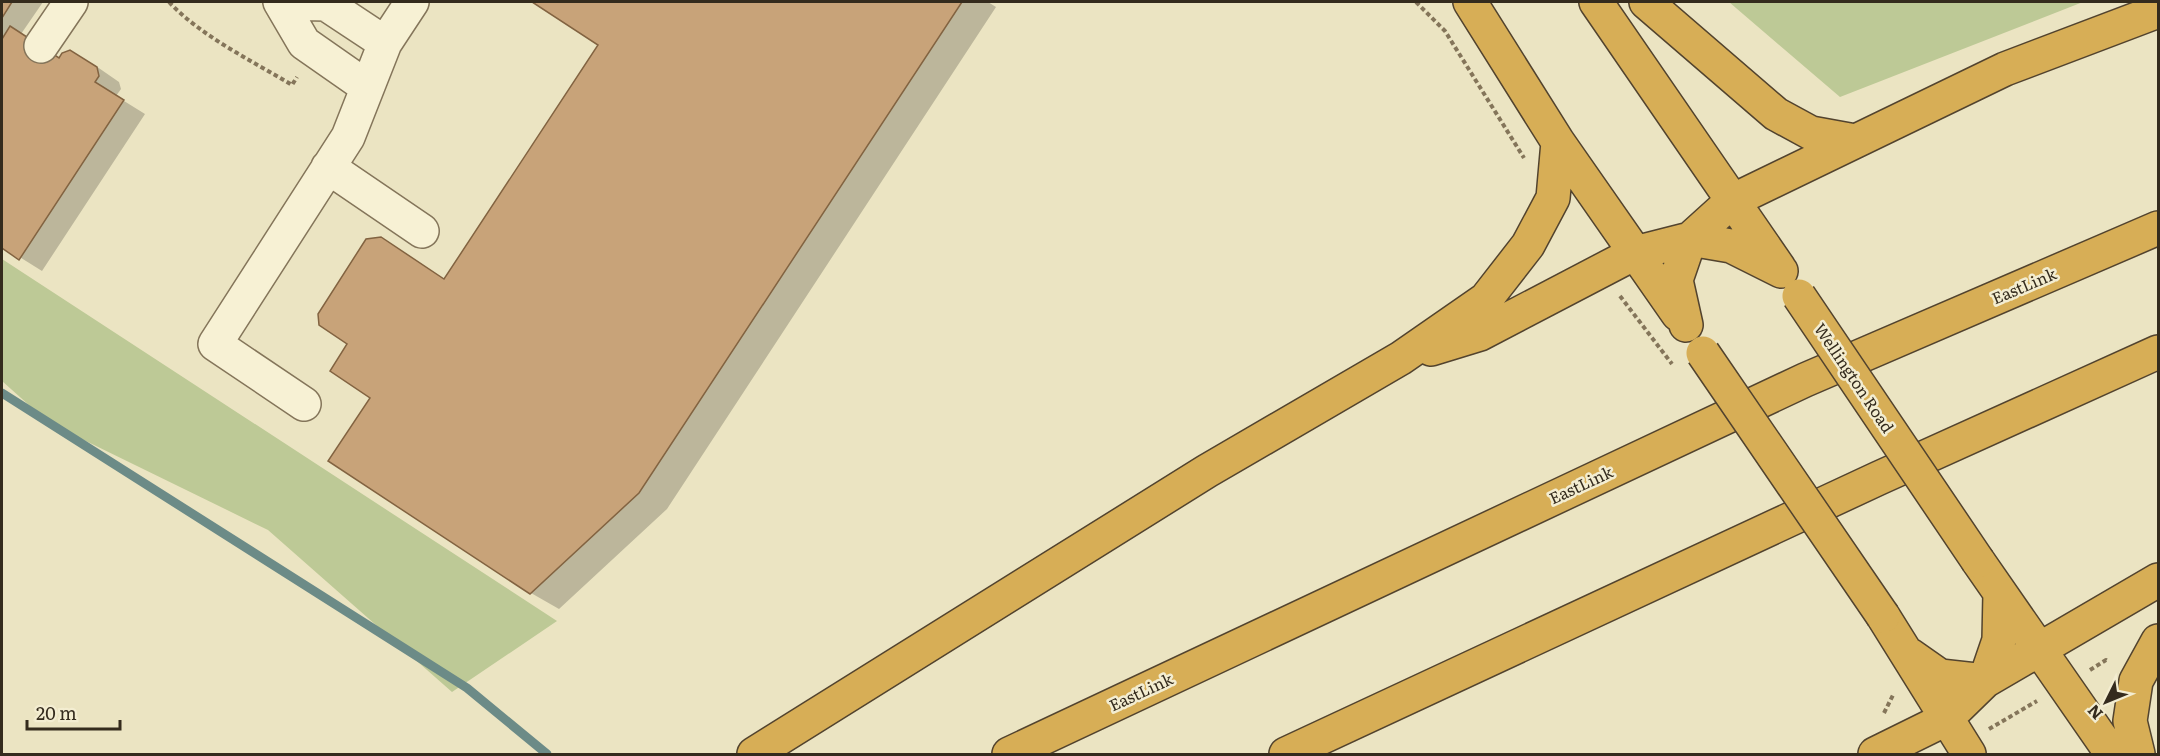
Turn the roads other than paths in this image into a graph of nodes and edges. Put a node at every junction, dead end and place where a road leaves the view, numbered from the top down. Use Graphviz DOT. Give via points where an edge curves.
graph roads {
  1 [pos="71,2"];
  2 [pos="281,2"];
  3 [pos="412,2"];
  4 [pos="1470,2"];
  5 [pos="1596,2"];
  6 [pos="1646,2"];
  7 [pos="2158,10"];
  8 [pos="385,43"];
  9 [pos="41,46"];
  10 [pos="367,87"];
  11 [pos="1855,141"];
  12 [pos="1558,142"];
  13 [pos="328,167"];
  14 [pos="1732,201"];
  15 [pos="2158,228"];
  16 [pos="422,231"];
  17 [pos="1690,239"];
  18 [pos="1635,253"];
  19 [pos="1790,284"];
  20 [pos="1686,325"];
  21 [pos="2158,352"];
  22 [pos="1401,358"];
  23 [pos="304,404"];
  24 [pos="2158,580"];
  25 [pos="2000,593"];
  26 [pos="2158,641"];
  27 [pos="2038,648"];
  28 [pos="1904,651"];
  29 [pos="1985,681"];
  30 [pos="1959,739"];
  31 [pos="1885,750"];
  32 [pos="754,754"];
  33 [pos="1009,754"];
  34 [pos="1286,754"];
  35 [pos="2112,754"];
  36 [pos="2138,754"];
  1 -- 9 [label="lane"];
  2 -- 8 [label="lane" via="326,4"];
  2 -- 10 [label="lane" via="304,43"];
  3 -- 8 [label="lane"];
  4 -- 12 [label="highway"];
  5 -- 14 [label="highway, Wellington Road"];
  6 -- 11 [label="highway" via="1776,114 1811,133"];
  7 -- 11 [label="highway" via="2005,69"];
  8 -- 10 [label="lane"];
  10 -- 13 [label="lane" via="348,137"];
  11 -- 14 [label="highway"];
  12 -- 18 [label="highway"];
  12 -- 22 [label="highway" via="1552,198 1528,245 1486,299"];
  13 -- 16 [label="lane"];
  13 -- 23 [label="lane" via="215,344"];
  14 -- 17 [label="highway"];
  14 -- 19 [label="highway, Wellington Road"];
  15 -- 33 [label="highway, EastLink" via="1805,381"];
  17 -- 18 [label="highway"];
  17 -- 19 [label="highway" via="1731,246"];
  17 -- 20 [label="highway" via="1676,280"];
  18 -- 20 [label="highway"];
  18 -- 22 [label="highway" via="1480,334"];
  19 -- 25 [label="highway, Wellington Road, bridge"];
  20 -- 28 [label="highway, bridge"];
  21 -- 34 [label="highway"];
  22 -- 32 [label="highway" via="1187,483"];
  24 -- 27 [label="highway"];
  25 -- 27 [label="highway, Wellington Road"];
  25 -- 29 [label="highway" via="1999,640"];
  26 -- 36 [label="highway" via="2136,681 2130,721"];
  27 -- 29 [label="highway"];
  27 -- 35 [label="highway, Wellington Road"];
  28 -- 29 [label="highway" via="1940,676"];
  28 -- 30 [label="highway"];
  29 -- 30 [label="highway"];
  30 -- 31 [label="highway"];
}
